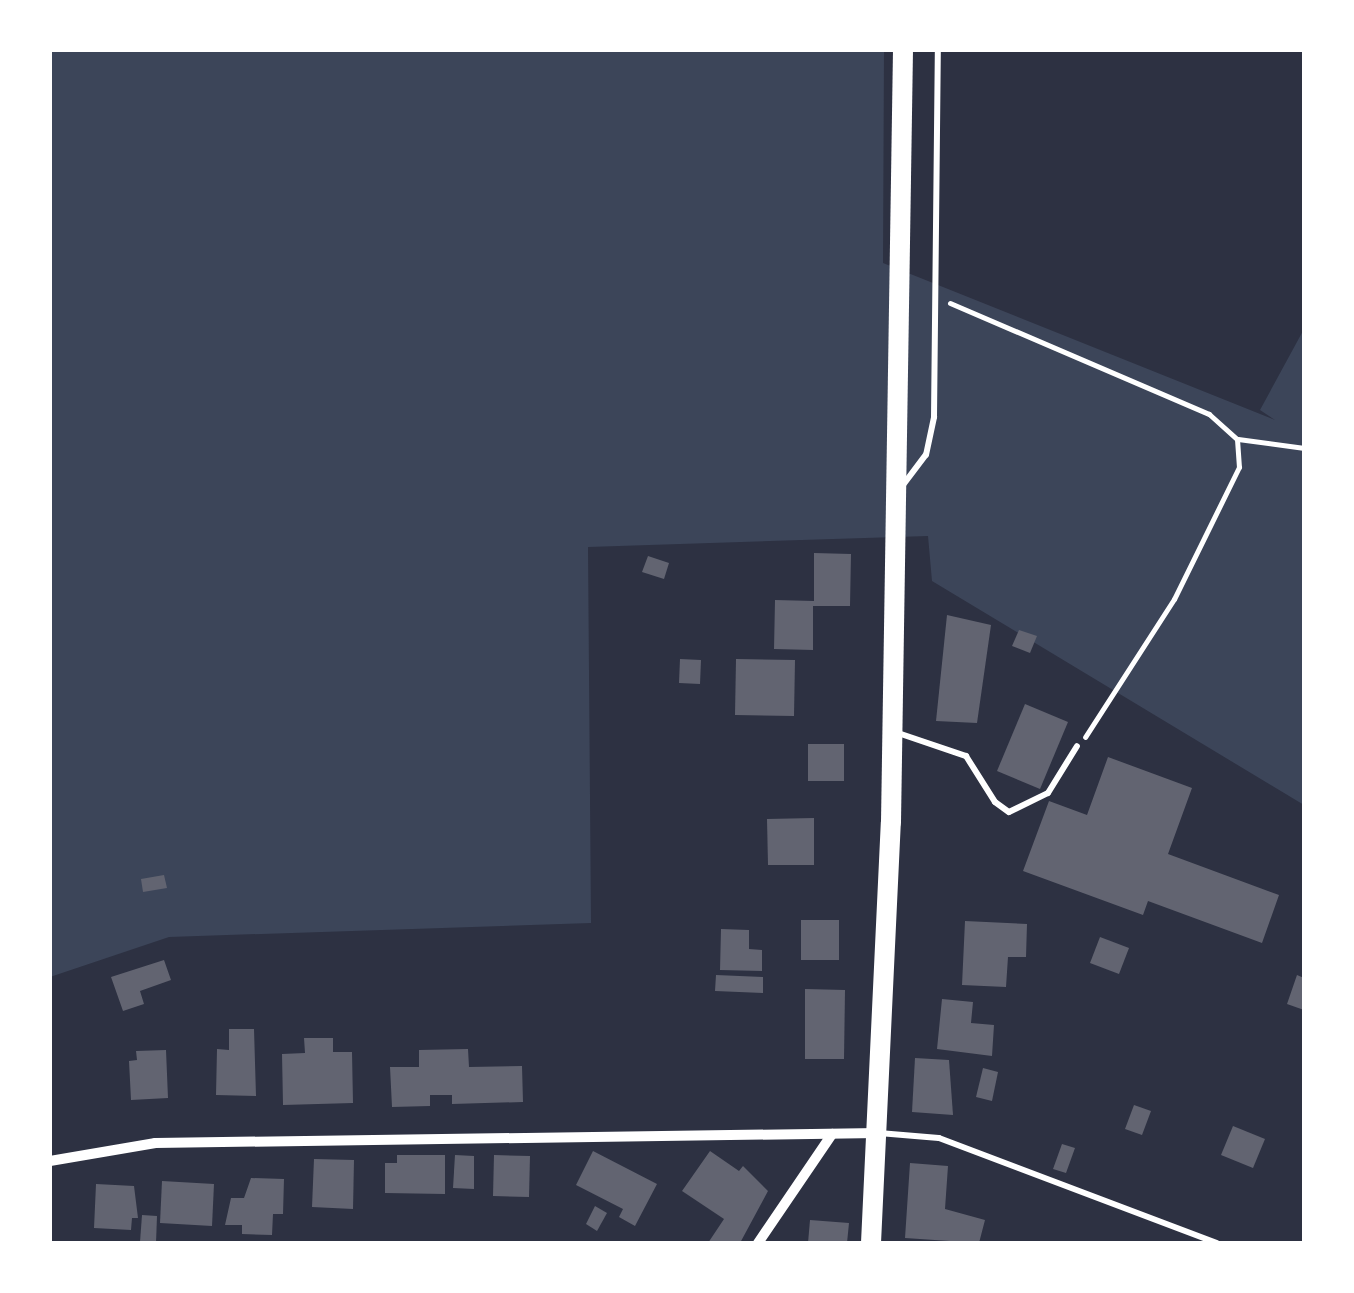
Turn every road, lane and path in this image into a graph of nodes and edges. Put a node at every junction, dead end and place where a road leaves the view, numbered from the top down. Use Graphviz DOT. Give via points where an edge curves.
graph roads {
  1 [pos="903,50"];
  2 [pos="938,50"];
  3 [pos="934,294"];
  4 [pos="1238,439"];
  5 [pos="1304,448"];
  6 [pos="897,490"];
  7 [pos="892,731"];
  8 [pos="1076,746"];
  9 [pos="878,1133"];
  10 [pos="832,1134"];
  11 [pos="50,1160"];
  12 [pos="758,1243"];
  13 [pos="871,1243"];
  14 [pos="1217,1243"];
  1 -- 6 [label="main road"];
  2 -- 3 [label="lane"];
  3 -- 4 [label="path" via="1003,330 1209,414"];
  3 -- 6 [label="lane" via="934,417 926,456"];
  4 -- 5 [label="path"];
  4 -- 8 [label="path" via="1238,468 1174,599 1104,714"];
  6 -- 7 [label="main road"];
  7 -- 8 [label="lane" via="966,756 995,802 1009,812 1048,794"];
  7 -- 9 [label="main road"];
  9 -- 10 [label="street"];
  9 -- 13 [label="main road"];
  9 -- 14 [label="lane" via="939,1138"];
  10 -- 11 [label="street" via="155,1143"];
  10 -- 12 [label="street"];
}
